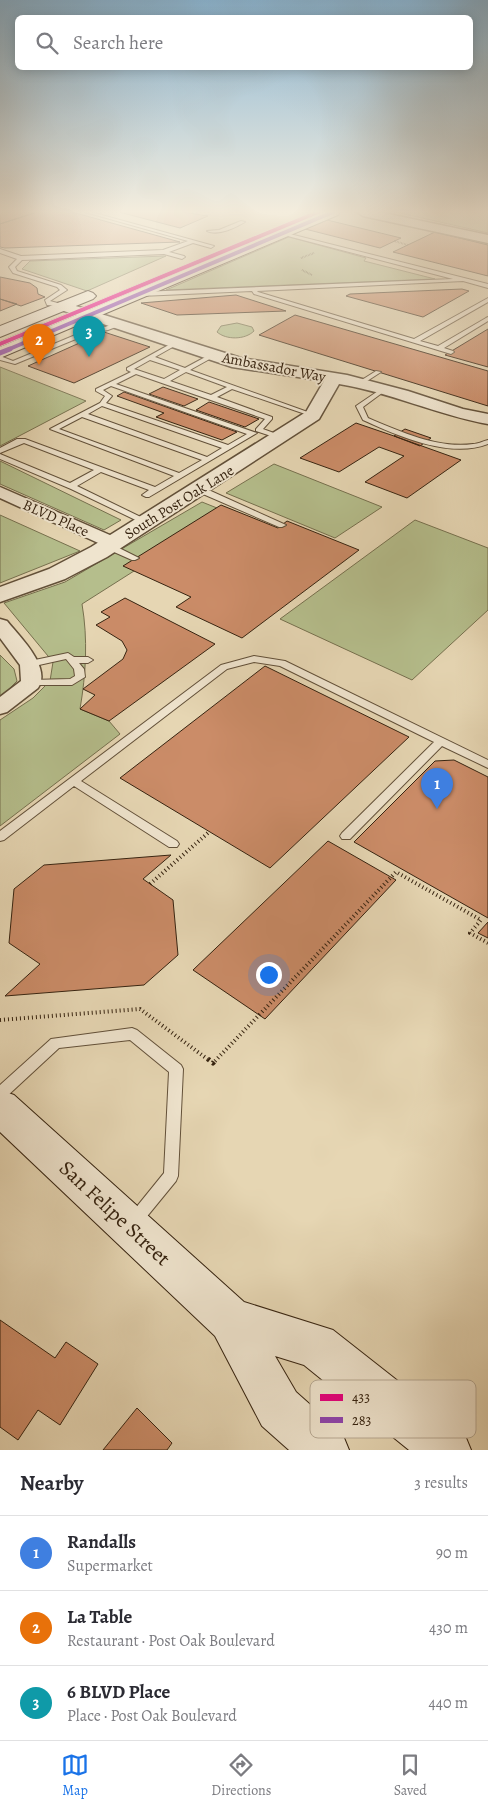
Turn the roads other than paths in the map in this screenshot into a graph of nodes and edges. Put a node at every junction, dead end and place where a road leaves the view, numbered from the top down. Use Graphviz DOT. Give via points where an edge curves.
graph roads {
  1 [pos="39,280"];
  2 [pos="133,280"];
  3 [pos="143,280"];
  4 [pos="175,280"];
  5 [pos="462,280"];
  6 [pos="488,286"];
  7 [pos="253,288"];
  8 [pos="160,289"];
  9 [pos="488,300"];
  10 [pos="72,307"];
  11 [pos="488,319"];
  12 [pos="119,324"];
  13 [pos="0,332"];
  14 [pos="0,340"];
  15 [pos="415,341"];
  16 [pos="0,344"];
  17 [pos="170,346"];
  18 [pos="437,347"];
  19 [pos="450,352"];
  20 [pos="0,353"];
  21 [pos="424,353"];
  22 [pos="213,355"];
  23 [pos="0,358"];
  24 [pos="150,358"];
  25 [pos="186,369"];
  26 [pos="135,372"];
  27 [pos="378,372"];
  28 [pos="334,378"];
  29 [pos="163,382"];
  30 [pos="110,384"];
  31 [pos="359,384"];
  32 [pos="233,386"];
  33 [pos="383,390"];
  34 [pos="210,398"];
  35 [pos="102,404"];
  36 [pos="81,414"];
  37 [pos="313,415"];
  38 [pos="488,419"];
  39 [pos="254,432"];
  40 [pos="280,437"];
  41 [pos="488,442"];
  42 [pos="227,447"];
  43 [pos="0,450"];
  44 [pos="0,456"];
  45 [pos="207,459"];
  46 [pos="97,469"];
  47 [pos="179,475"];
  48 [pos="70,486"];
  49 [pos="199,489"];
  50 [pos="156,490"];
  51 [pos="0,492"];
  52 [pos="146,495"];
  53 [pos="0,507"];
  54 [pos="146,523"];
  55 [pos="282,525"];
  56 [pos="107,547"];
  57 [pos="135,558"];
  58 [pos="0,595"];
  59 [pos="0,625"];
  60 [pos="71,660"];
  61 [pos="88,660"];
  62 [pos="30,673"];
  63 [pos="357,700"];
  64 [pos="0,706"];
  65 [pos="349,708"];
  66 [pos="405,723"];
  67 [pos="396,731"];
  68 [pos="441,741"];
  69 [pos="488,764"];
  70 [pos="73,781"];
  71 [pos="346,836"];
  72 [pos="0,837"];
  73 [pos="173,844"];
  74 [pos="0,1094"];
  75 [pos="0,1107"];
  76 [pos="130,1226"];
  77 [pos="231,1320"];
  78 [pos="360,1380"];
  79 [pos="310,1437"];
  80 [pos="312,1438"];
  81 [pos="432,1438"];
  82 [pos="325,1450"];
  83 [pos="447,1450"];
  1 -- 10 [label="lane" via="64,290"];
  2 -- 10 [label="main road"];
  3 -- 10 [label="lane"];
  4 -- 8 [label="main road"];
  5 -- 6 [label="lane"];
  5 -- 7 [label="lane" via="422,281 412,286 392,287 378,283"];
  7 -- 8 [label="lane" via="223,289 215,294"];
  7 -- 15 [label="lane" via="256,292"];
  8 -- 10 [label="main road"];
  9 -- 15 [label="lane"];
  10 -- 12 [label="street, Ambassador Way"];
  10 -- 13 [label="main road"];
  10 -- 14 [label="lane"];
  10 -- 16 [label="lane"];
  10 -- 20 [label="main road"];
  11 -- 18 [label="lane"];
  12 -- 17 [label="street, Ambassador Way"];
  12 -- 23 [label="lane" via="87,332 13,363"];
  15 -- 18 [label="lane"];
  17 -- 22 [label="street, Ambassador Way"];
  17 -- 24 [label="lane"];
  18 -- 19 [label="lane"];
  18 -- 21 [label="lane"];
  22 -- 25 [label="lane"];
  22 -- 28 [label="street, Ambassador Way" via="238,363"];
  24 -- 25 [label="lane"];
  24 -- 26 [label="lane" via="129,368"];
  25 -- 29 [label="lane"];
  25 -- 32 [label="lane"];
  26 -- 29 [label="lane"];
  26 -- 30 [label="lane"];
  27 -- 31 [label="lane"];
  28 -- 31 [label="street, Ambassador Way"];
  28 -- 37 [label="street, South Post Oak Lane"];
  29 -- 34 [label="lane"];
  30 -- 35 [label="lane" via="98,390 109,396"];
  30 -- 39 [label="lane"];
  31 -- 33 [label="street, Ambassador Way"];
  32 -- 34 [label="lane"];
  32 -- 37 [label="lane"];
  33 -- 38 [label="street, Ambassador Way" via="460,414"];
  33 -- 41 [label="lane" via="359,406 365,419 443,446 481,447"];
  34 -- 39 [label="lane" via="270,418"];
  35 -- 36 [label="lane"];
  35 -- 42 [label="lane"];
  36 -- 45 [label="lane"];
  36 -- 47 [label="lane" via="53,428"];
  37 -- 40 [label="street, South Post Oak Lane"];
  39 -- 40 [label="lane"];
  39 -- 42 [label="lane"];
  40 -- 49 [label="street, South Post Oak Lane"];
  42 -- 45 [label="lane"];
  43 -- 46 [label="lane" via="20,441"];
  44 -- 48 [label="lane"];
  45 -- 47 [label="lane"];
  46 -- 48 [label="lane"];
  46 -- 50 [label="lane"];
  47 -- 50 [label="lane"];
  48 -- 54 [label="lane"];
  49 -- 54 [label="street, South Post Oak Lane"];
  49 -- 55 [label="lane"];
  50 -- 52 [label="lane"];
  51 -- 56 [label="street, BLVD Place"];
  53 -- 56 [label="street, BLVD Place"];
  54 -- 56 [label="street, South Post Oak Lane"];
  56 -- 57 [label="lane"];
  56 -- 58 [label="street, South Post Oak Lane" via="56,574"];
  59 -- 62 [label="street"];
  60 -- 61 [label="lane"];
  60 -- 62 [label="lane" via="68,656"];
  60 -- 62 [label="lane" via="79,669 80,677 72,682"];
  62 -- 64 [label="street"];
  63 -- 65 [label="lane"];
  63 -- 66 [label="lane"];
  63 -- 70 [label="lane" via="282,663 254,659 239,662 224,667"];
  66 -- 67 [label="lane"];
  66 -- 68 [label="lane"];
  68 -- 69 [label="lane"];
  68 -- 71 [label="lane"];
  70 -- 72 [label="lane"];
  70 -- 73 [label="lane"];
  74 -- 76 [label="lane" via="56,1043 132,1034 176,1069 171,1176"];
  75 -- 76 [label="main road, San Felipe Street"];
  76 -- 77 [label="main road, San Felipe Street"];
  77 -- 78 [label="main road, San Felipe Street" via="317,1346"];
  77 -- 79 [label="main road, San Felipe Street" via="279,1409"];
  80 -- 82 [label="main road, San Felipe Street"];
  81 -- 83 [label="main road, San Felipe Street"];
}
